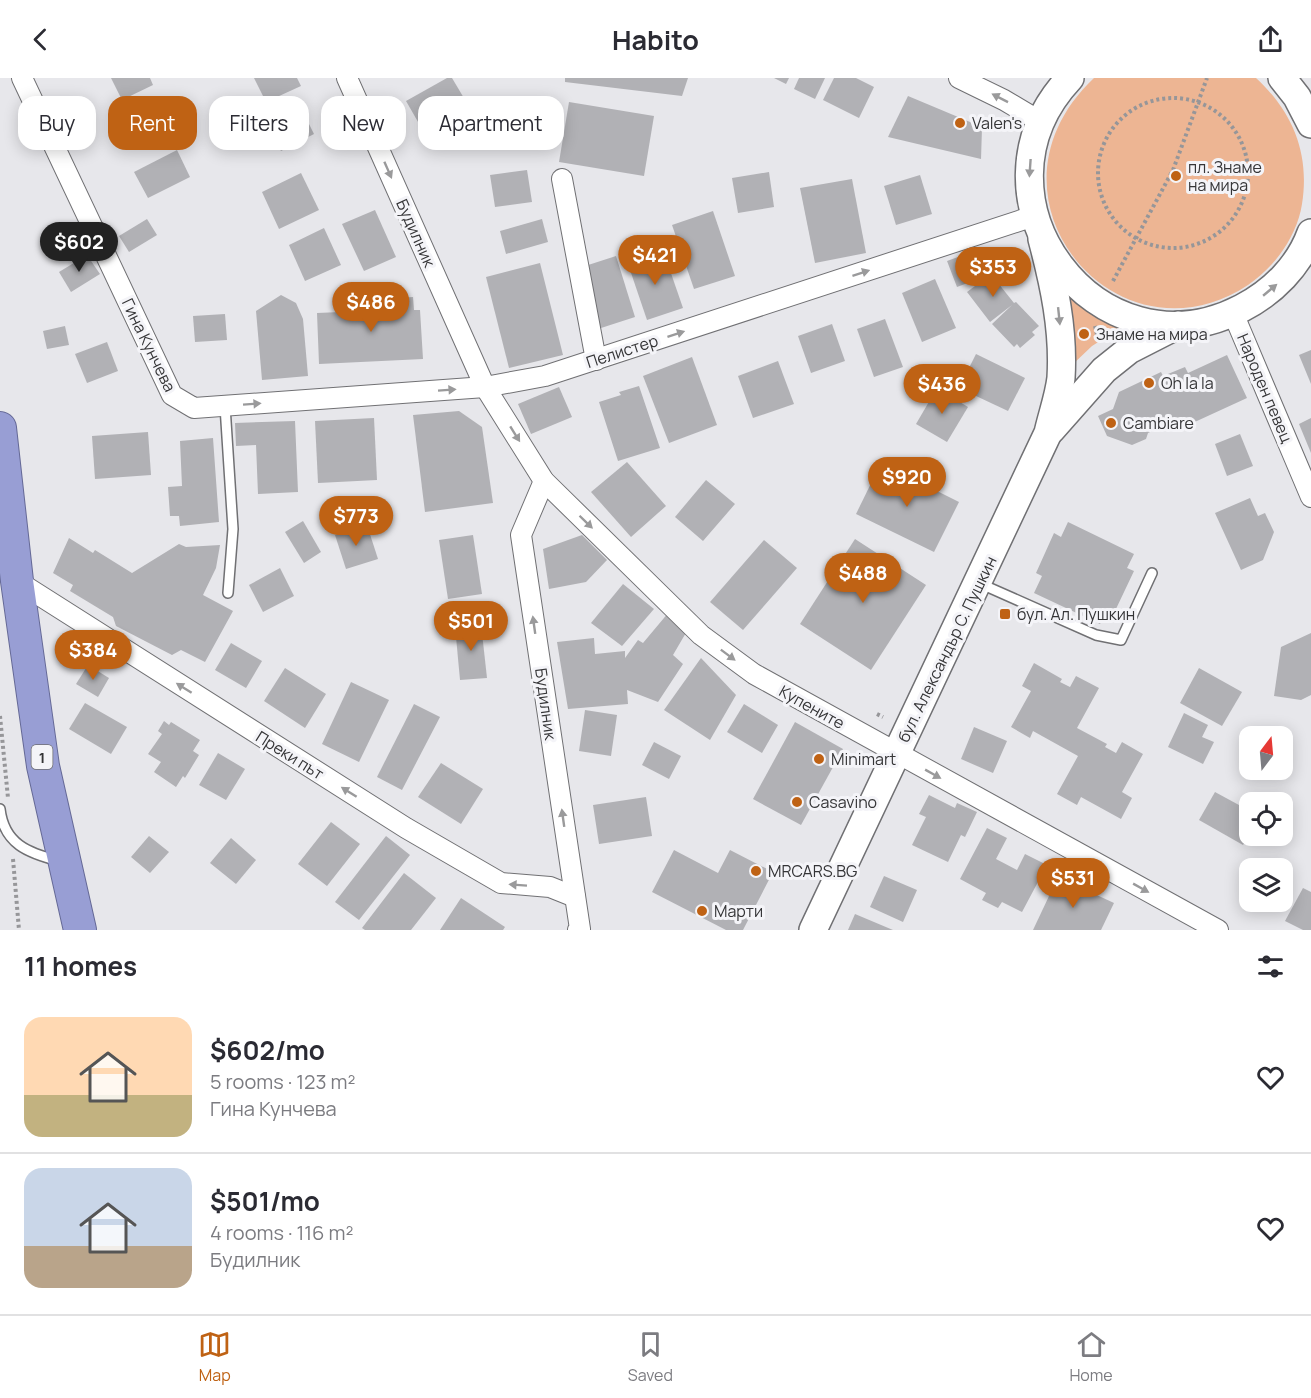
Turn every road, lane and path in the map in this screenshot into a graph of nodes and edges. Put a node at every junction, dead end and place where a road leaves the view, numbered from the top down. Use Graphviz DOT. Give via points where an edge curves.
graph roads {
  1 [pos="22,78"];
  2 [pos="347,78"];
  3 [pos="959,78"];
  4 [pos="1070,78"];
  5 [pos="1207,78"];
  6 [pos="1289,84"];
  7 [pos="1199,103"];
  8 [pos="1041,122"];
  9 [pos="1311,124"];
  10 [pos="562,179"];
  11 [pos="1038,227"];
  12 [pos="1136,239"];
  13 [pos="1310,239"];
  14 [pos="1111,284"];
  15 [pos="1233,313"];
  16 [pos="1178,325"];
  17 [pos="596,360"];
  18 [pos="485,387"];
  19 [pos="225,406"];
  20 [pos="194,408"];
  21 [pos="0,428"];
  22 [pos="1048,433"];
  23 [pos="544,481"];
  24 [pos="1311,497"];
  25 [pos="1152,573"];
  26 [pos="17,581"];
  27 [pos="978,583"];
  28 [pos="228,593"];
  29 [pos="877,714"];
  30 [pos="883,717"];
  31 [pos="896,754"];
  32 [pos="0,809"];
  33 [pos="64,862"];
  34 [pos="575,897"];
  35 [pos="80,930"];
  36 [pos="580,930"];
  37 [pos="813,930"];
  38 [pos="1218,930"];
  1 -- 20 [label="street, Гина Кунчева" via="172,395"];
  2 -- 18 [label="street, Будилник, one-way"];
  8 -- 3 [label="street, one-way"];
  4 -- 8 [label="main road, бул. Александър С. Пушкин"];
  5 -- 7 [label="path"];
  6 -- 9 [label="main road"];
  7 -- 12 [label="path" via="1173,171"];
  7 -- 12 [label="path" via="1171,97 1146,101 1124,113 1109,132 1100,154 1098,177 1104,201 1116,221"];
  7 -- 12 [label="path" via="1217,112 1233,129 1244,150 1246,196 1236,217 1220,235 1198,246 1176,249"];
  8 -- 11 [label="main road, бул. Александър С. Пушкин, one-way" via="1030,168 1030,192"];
  10 -- 17 [label="street"];
  11 -- 16 [label="main road" via="1054,260 1101,304 1129,317"];
  17 -- 11 [label="street, Пелистер, one-way"];
  11 -- 22 [label="main road, бул. Александър С. Пушкин, one-way" via="1057,298 1060,330 1061,379"];
  12 -- 14 [label="path"];
  15 -- 13 [label="main road, one-way" via="1269,291 1291,268"];
  15 -- 16 [label="main road"];
  15 -- 24 [label="street, Народен певец"];
  16 -- 22 [label="main road, бул. Александър С. Пушкин" via="1129,350 1104,370"];
  17 -- 18 [label="street, Пелистер" via="545,376"];
  19 -- 18 [label="street, Пелистер, one-way"];
  18 -- 23 [label="street, Купените, one-way"];
  19 -- 20 [label="street, Пелистер"];
  19 -- 28 [label="lane" via="233,529"];
  21 -- 26 [label="highway, 1" via="10,548"];
  22 -- 27 [label="main road, бул. Александър С. Пушкин"];
  23 -- 31 [label="street, Купените, one-way" via="701,635 754,674"];
  34 -- 23 [label="street, Будилник, one-way" via="521,535"];
  25 -- 27 [label="lane" via="1121,640 1096,635"];
  26 -- 33 [label="highway, 1" via="43,766"];
  34 -- 26 [label="street, Преки път, one-way" via="550,887 501,884"];
  27 -- 31 [label="main road, бул. Александър С. Пушкин"];
  29 -- 30 [label="path"];
  31 -- 37 [label="main road, бул. Александър С. Пушкин"];
  31 -- 38 [label="street, Купените, one-way"];
  32 -- 33 [label="lane" via="2,825 11,839 34,854"];
  33 -- 35 [label="highway, 1"];
  34 -- 36 [label="street, Будилник"];
}
